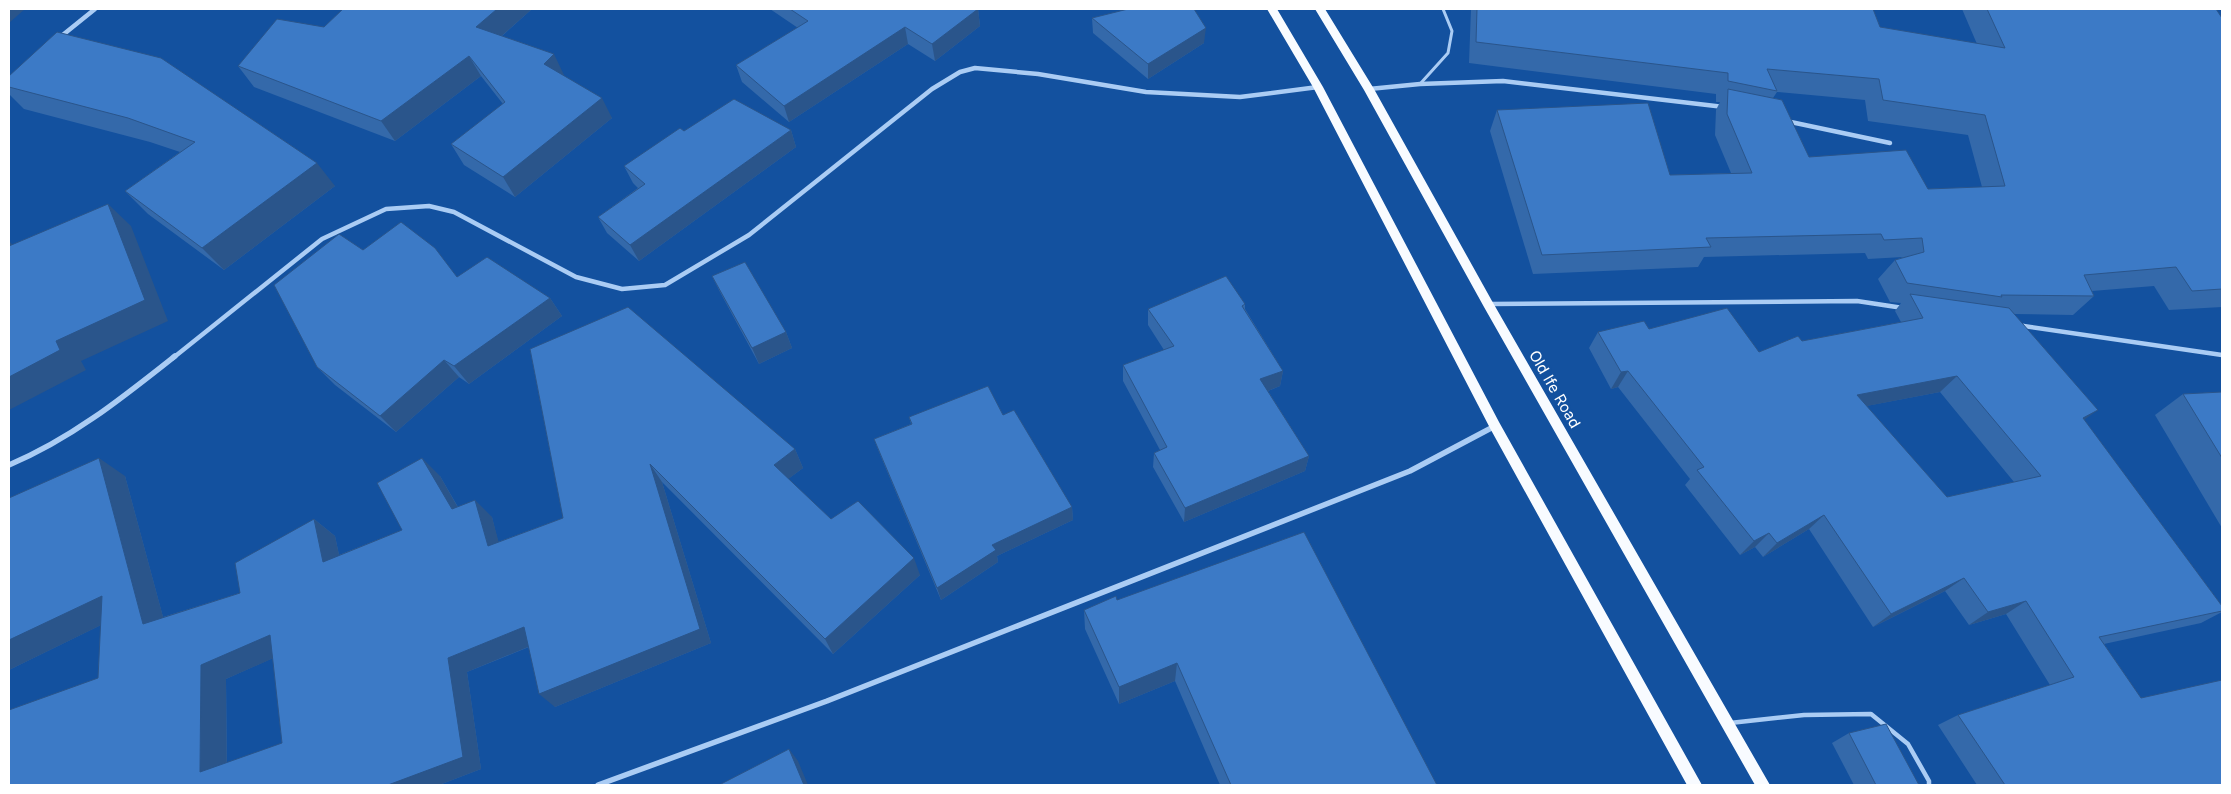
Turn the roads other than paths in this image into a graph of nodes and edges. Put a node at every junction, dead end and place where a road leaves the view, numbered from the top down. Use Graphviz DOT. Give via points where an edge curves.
graph roads {
  1 [pos="95,9"];
  2 [pos="1272,9"];
  3 [pos="1320,9"];
  4 [pos="1443,9"];
  5 [pos="52,44"];
  6 [pos="1420,84"];
  7 [pos="1318,87"];
  8 [pos="1369,89"];
  9 [pos="1730,108"];
  10 [pos="1777,118"];
  11 [pos="1890,143"];
  12 [pos="1488,304"];
  13 [pos="1906,308"];
  14 [pos="2015,324"];
  15 [pos="2222,355"];
  16 [pos="1495,426"];
  17 [pos="9,465"];
  18 [pos="1728,723"];
  19 [pos="598,785"];
  20 [pos="1695,785"];
  21 [pos="1763,785"];
  22 [pos="1929,785"];
  1 -- 5 [label="street"];
  2 -- 7 [label="main road"];
  3 -- 8 [label="main road, Old Ife Road"];
  4 -- 6 [label="lane" via="1452,31 1448,53"];
  6 -- 8 [label="street"];
  6 -- 9 [label="street" via="1503,81"];
  7 -- 16 [label="main road"];
  7 -- 17 [label="street" via="1230,96 1146,92 1038,74 975,68 960,72 932,89 748,235 664,286 622,289 576,276 454,212 429,206 386,209 322,239 106,412 43,451"];
  8 -- 12 [label="main road, Old Ife Road"];
  10 -- 11 [label="street"];
  12 -- 13 [label="street" via="1857,301"];
  12 -- 18 [label="main road, Old Ife Road"];
  14 -- 15 [label="street"];
  16 -- 19 [label="street" via="1410,471 826,701"];
  16 -- 20 [label="main road"];
  18 -- 21 [label="main road, Old Ife Road"];
  18 -- 22 [label="lane" via="1804,715 1870,714 1908,744"];
}
